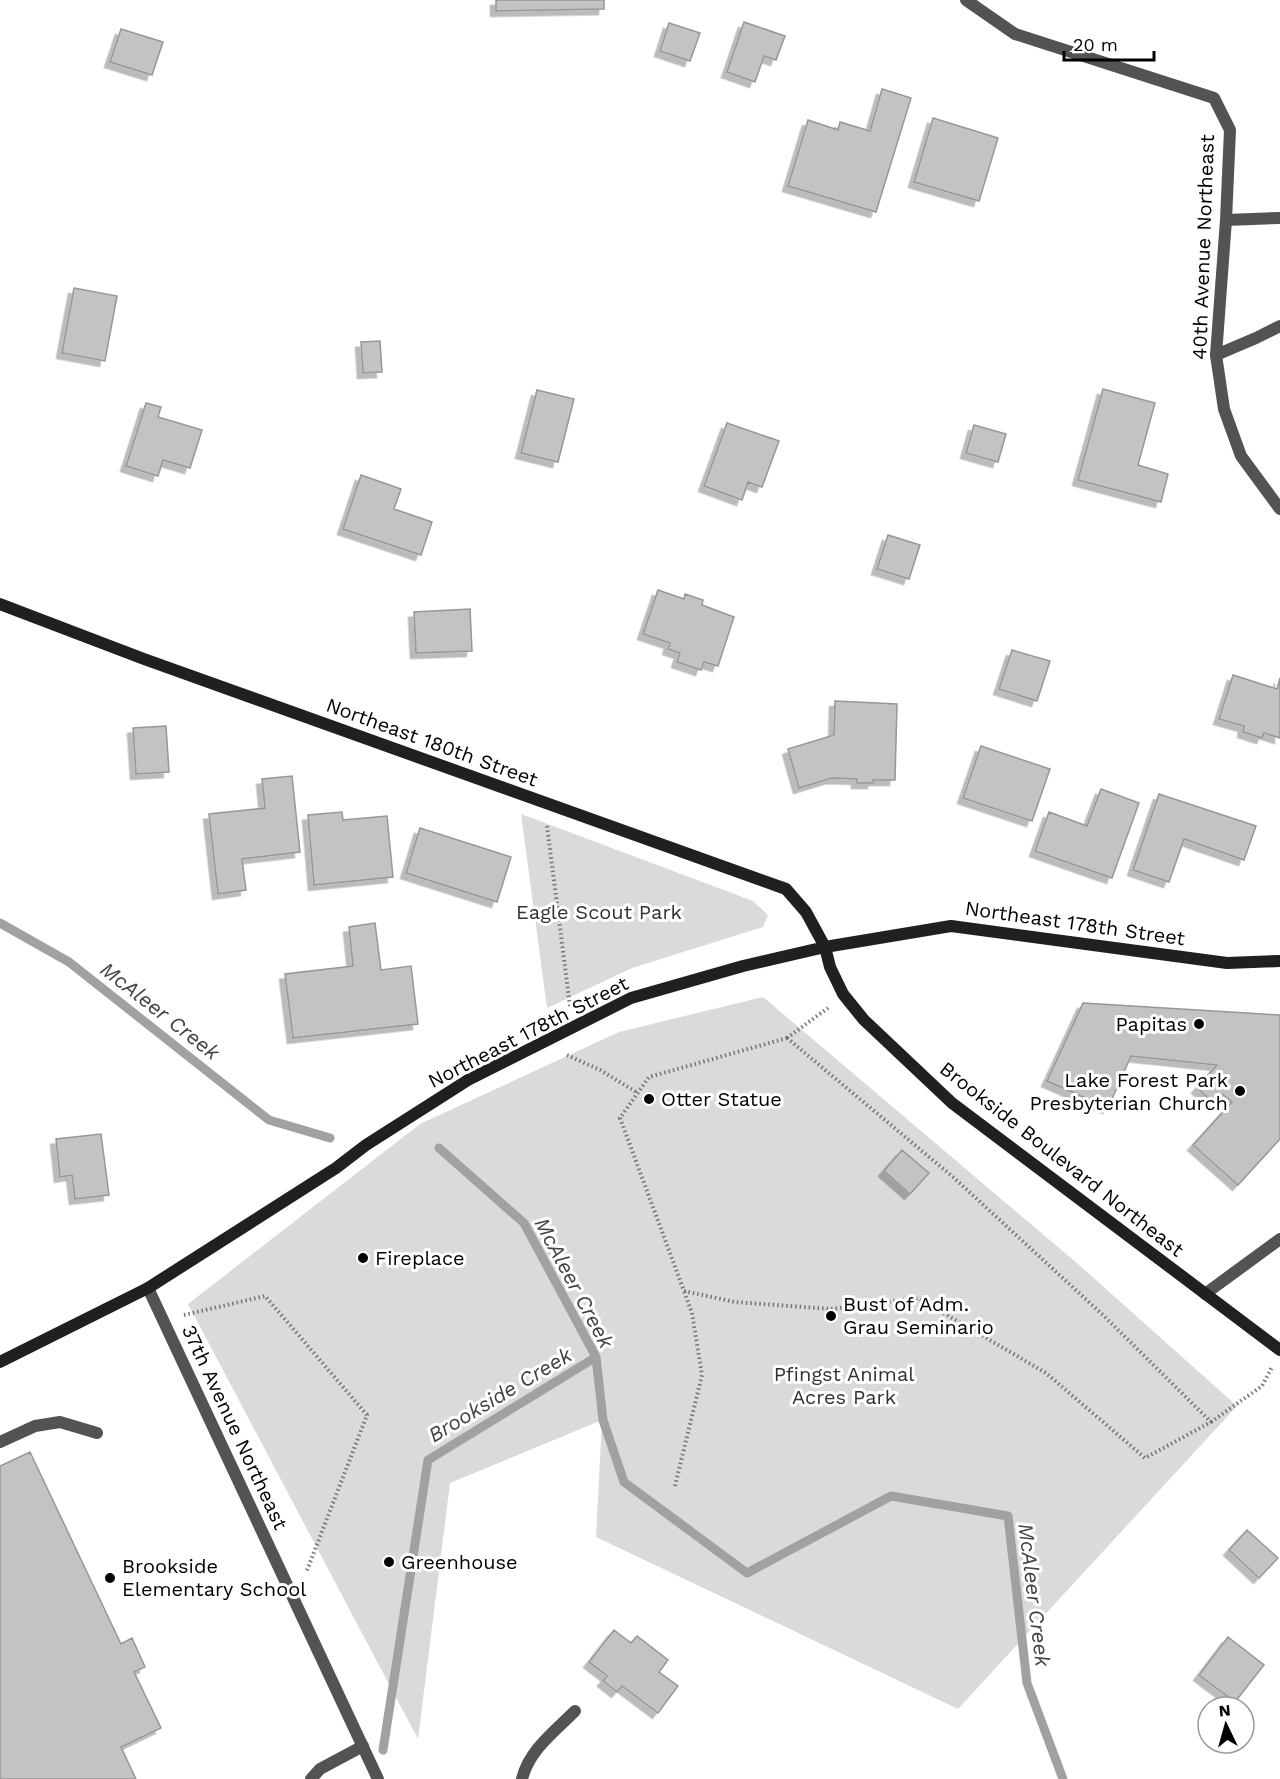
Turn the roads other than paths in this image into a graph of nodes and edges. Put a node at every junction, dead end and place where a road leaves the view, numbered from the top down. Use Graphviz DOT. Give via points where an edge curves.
graph roads {
  1 [pos="966,0"];
  2 [pos="1280,218"];
  3 [pos="1226,220"];
  4 [pos="1280,326"];
  5 [pos="1216,355"];
  6 [pos="1280,509"];
  7 [pos="0,604"];
  8 [pos="825,947"];
  9 [pos="1280,961"];
  10 [pos="1280,1239"];
  11 [pos="148,1288"];
  12 [pos="1205,1294"];
  13 [pos="1278,1355"];
  14 [pos="0,1362"];
  15 [pos="97,1433"];
  16 [pos="0,1442"];
  17 [pos="575,1711"];
  18 [pos="363,1746"];
  19 [pos="311,1779"];
  20 [pos="378,1779"];
  21 [pos="522,1779"];
  1 -- 3 [label="street, 40th Avenue Northeast" via="1015,34 1214,98 1230,130"];
  2 -- 3 [label="street"];
  3 -- 5 [label="street, 40th Avenue Northeast"];
  4 -- 5 [label="street"];
  5 -- 6 [label="street, 40th Avenue Northeast" via="1224,409 1241,456"];
  7 -- 8 [label="street, Northeast 180th Street" via="786,889 806,912"];
  8 -- 9 [label="street, Northeast 178th Street" via="951,926 1227,963"];
  8 -- 11 [label="street, Northeast 178th Street" via="631,998 468,1080"];
  8 -- 12 [label="street, Brookside Boulevard Northeast" via="843,994 864,1020 952,1103"];
  10 -- 12 [label="street"];
  11 -- 14 [label="street, Northeast 178th Street"];
  11 -- 18 [label="street, 37th Avenue Northeast"];
  12 -- 13 [label="street, Brookside Boulevard Northeast"];
  15 -- 16 [label="street" via="60,1422 35,1426"];
  17 -- 21 [label="street" via="535,1751"];
  18 -- 19 [label="street" via="320,1769"];
  18 -- 20 [label="street, 37th Avenue Northeast"];
}
